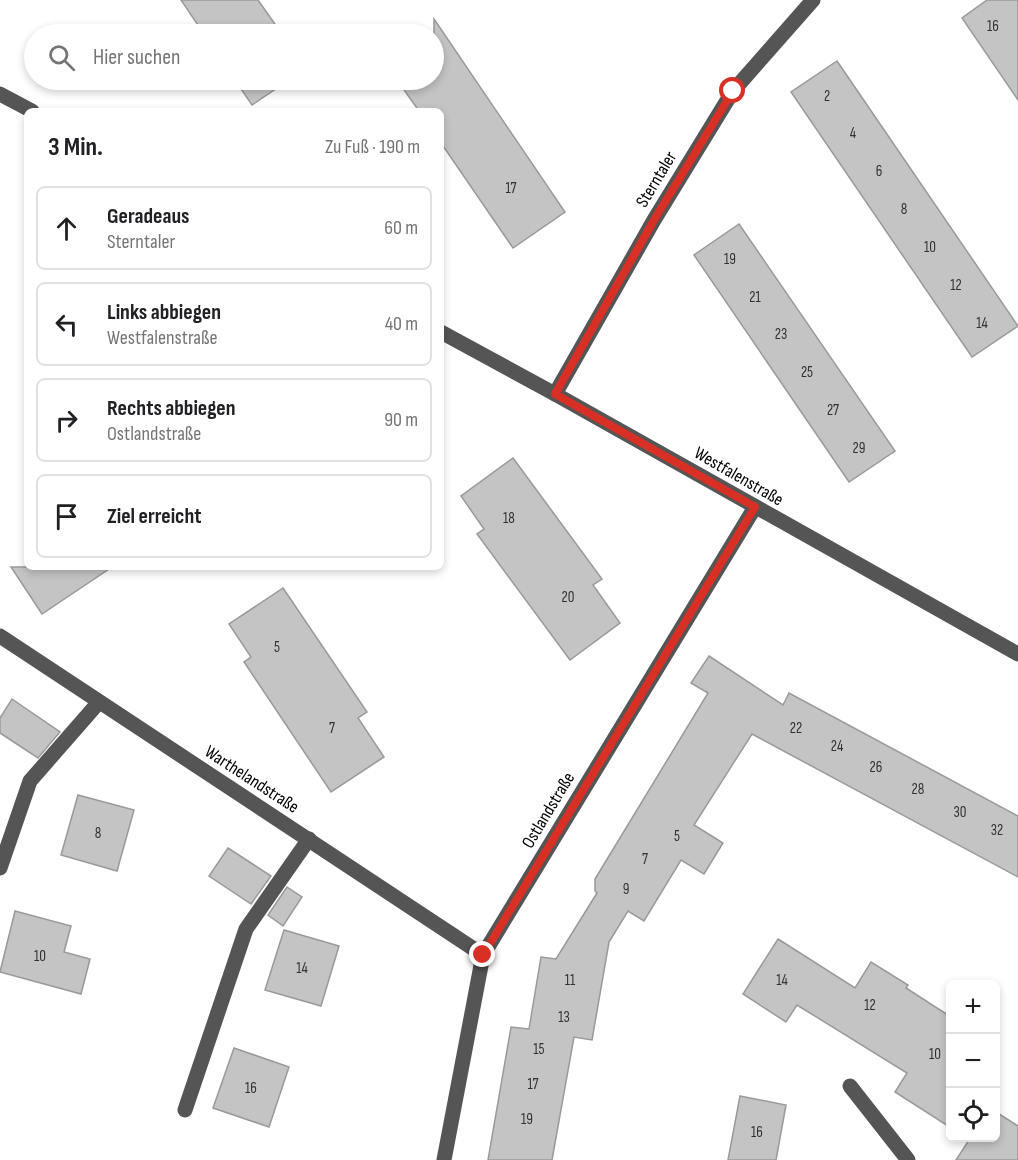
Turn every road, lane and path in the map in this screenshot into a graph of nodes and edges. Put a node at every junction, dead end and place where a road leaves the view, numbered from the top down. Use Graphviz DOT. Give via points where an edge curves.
graph roads {
  1 [pos="813,0"];
  2 [pos="0,94"];
  3 [pos="26,108"];
  4 [pos="444,334"];
  5 [pos="555,394"];
  6 [pos="755,507"];
  7 [pos="0,636"];
  8 [pos="1018,654"];
  9 [pos="99,702"];
  10 [pos="309,839"];
  11 [pos="0,868"];
  12 [pos="483,955"];
  13 [pos="850,1086"];
  14 [pos="185,1110"];
  15 [pos="444,1160"];
  16 [pos="908,1160"];
  1 -- 5 [label="street, Sterntaler" via="733,91"];
  2 -- 3 [label="street"];
  4 -- 5 [label="street, Westfalenstraße"];
  5 -- 6 [label="street, Westfalenstraße"];
  6 -- 8 [label="street, Westfalenstraße"];
  6 -- 12 [label="street, Ostlandstraße"];
  7 -- 9 [label="street, Warthelandstraße"];
  9 -- 10 [label="street, Warthelandstraße"];
  9 -- 11 [label="street" via="30,781"];
  10 -- 12 [label="street, Warthelandstraße"];
  10 -- 14 [label="street" via="246,929"];
  12 -- 15 [label="street, Ostlandstraße"];
  13 -- 16 [label="street"];
}
